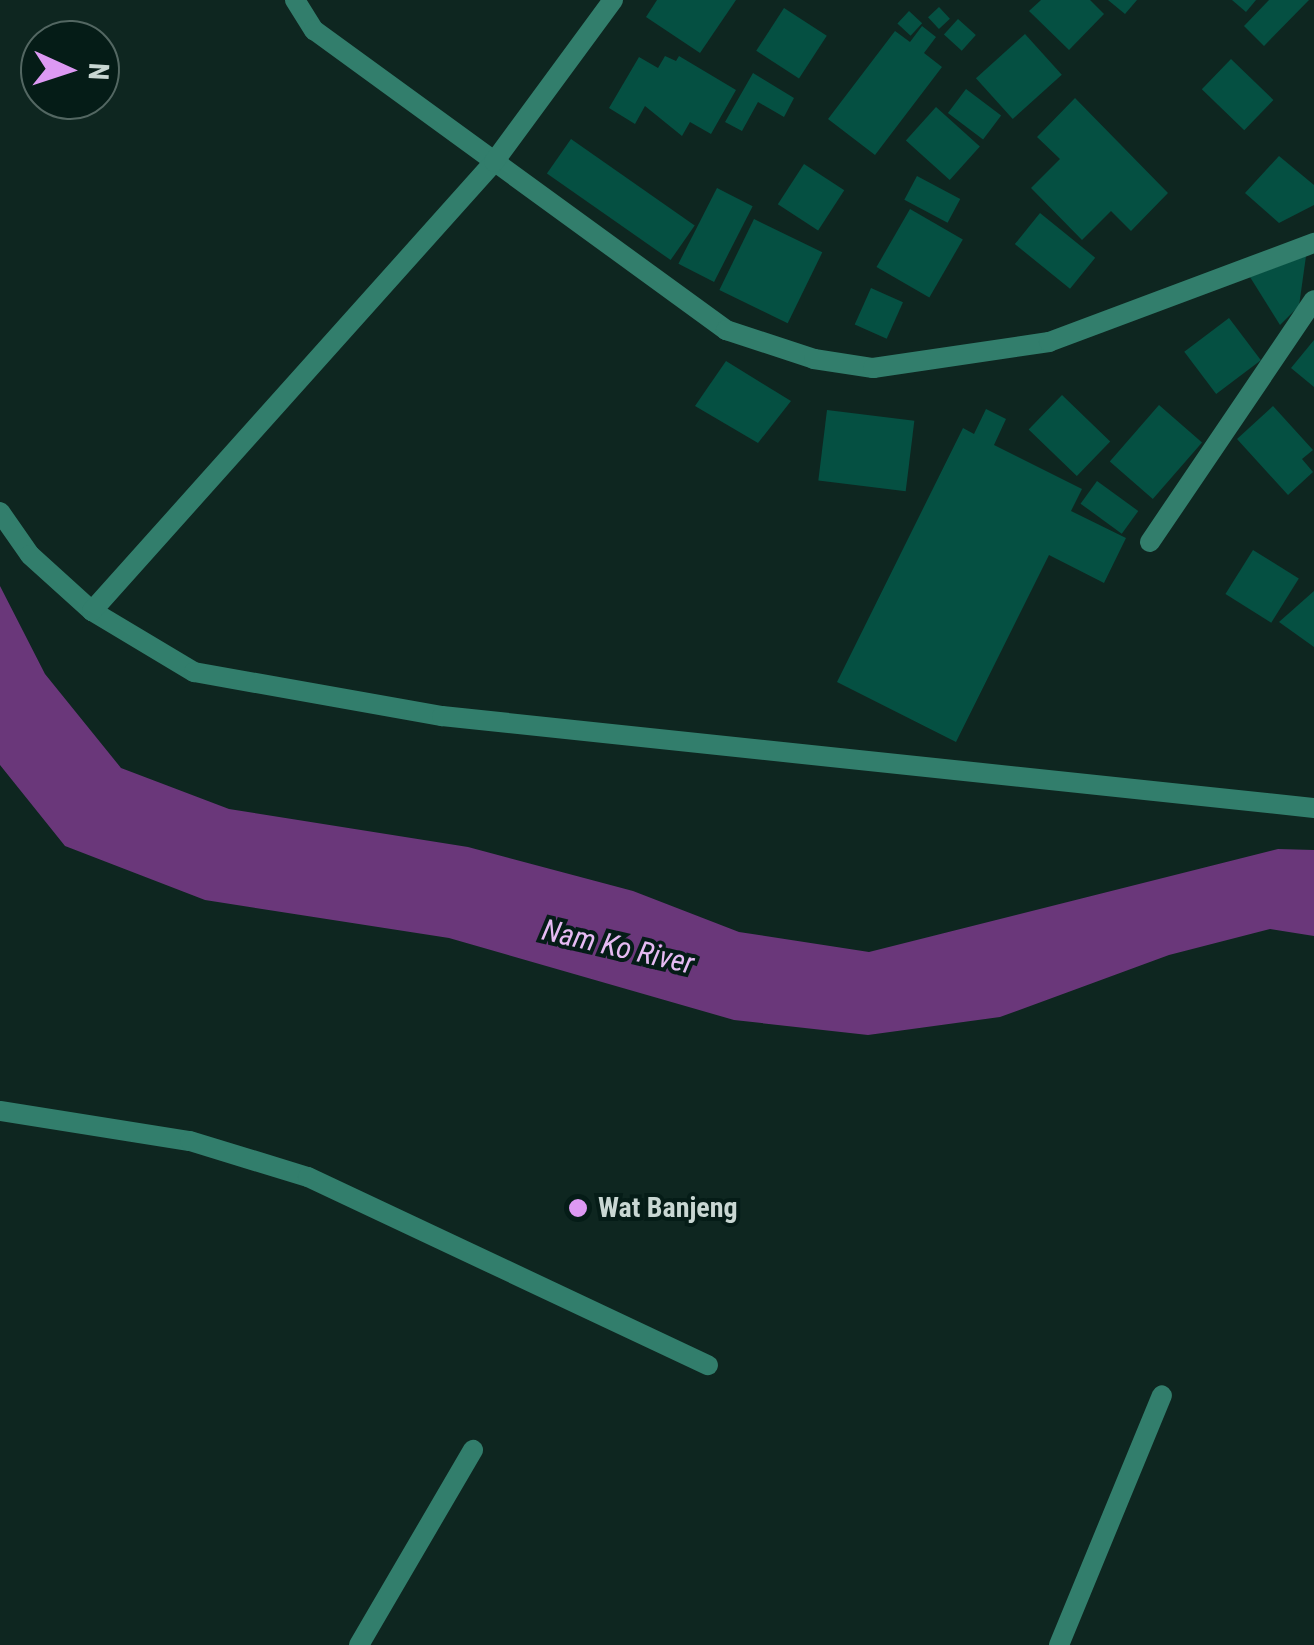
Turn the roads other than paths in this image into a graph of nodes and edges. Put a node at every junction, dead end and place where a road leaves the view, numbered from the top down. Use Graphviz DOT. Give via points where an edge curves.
graph roads {
  1 [pos="295,0"];
  2 [pos="613,0"];
  3 [pos="494,162"];
  4 [pos="1314,243"];
  5 [pos="1314,300"];
  6 [pos="0,512"];
  7 [pos="1150,542"];
  8 [pos="92,611"];
  9 [pos="1314,808"];
  10 [pos="0,1111"];
  11 [pos="708,1365"];
  12 [pos="1162,1394"];
  13 [pos="474,1450"];
  14 [pos="359,1645"];
  15 [pos="1059,1645"];
  1 -- 3 [label="street" via="314,30"];
  2 -- 3 [label="street"];
  3 -- 4 [label="street" via="726,330 814,358 873,368 1049,342"];
  3 -- 8 [label="street"];
  5 -- 7 [label="street"];
  6 -- 8 [label="street" via="30,555"];
  8 -- 9 [label="street" via="194,672 442,716"];
  10 -- 11 [label="street" via="190,1141 308,1177"];
  12 -- 15 [label="street"];
  13 -- 14 [label="street"];
}
